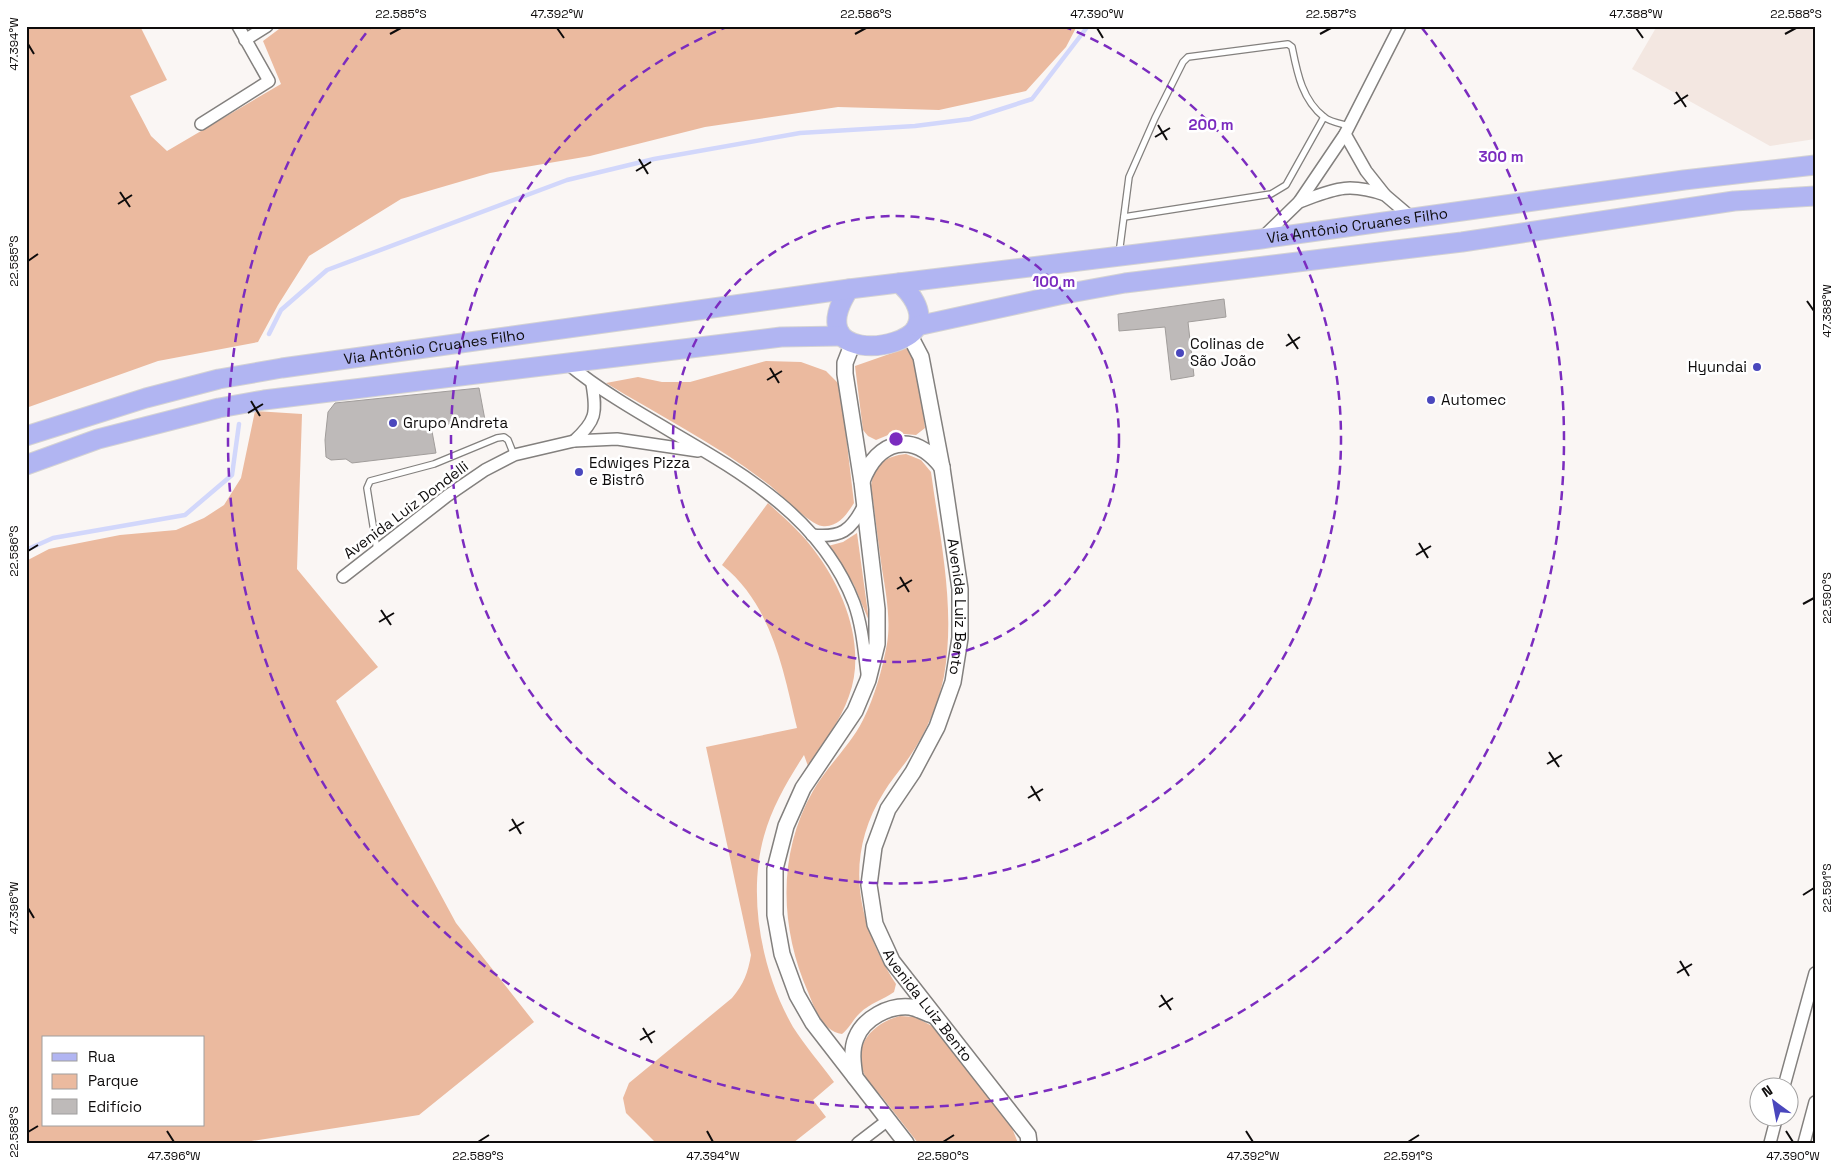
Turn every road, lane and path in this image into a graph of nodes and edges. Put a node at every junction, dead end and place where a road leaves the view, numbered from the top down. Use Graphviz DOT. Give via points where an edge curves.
graph roads {
  1 [pos="238,26"];
  2 [pos="266,26"];
  3 [pos="1400,26"];
  4 [pos="245,40"];
  5 [pos="1324,117"];
  6 [pos="201,124"];
  7 [pos="1347,130"];
  8 [pos="1815,165"];
  9 [pos="1385,195"];
  10 [pos="1815,196"];
  11 [pos="1299,202"];
  12 [pos="1124,216"];
  13 [pos="1412,218"];
  14 [pos="1261,239"];
  15 [pos="1119,255"];
  16 [pos="899,283"];
  17 [pos="848,289"];
  18 [pos="913,330"];
  19 [pos="847,341"];
  20 [pos="568,364"];
  21 [pos="592,384"];
  22 [pos="26,436"];
  23 [pos="574,440"];
  24 [pos="704,452"];
  25 [pos="514,455"];
  26 [pos="26,465"];
  27 [pos="942,468"];
  28 [pos="862,482"];
  29 [pos="864,506"];
  30 [pos="812,534"];
  31 [pos="377,550"];
  32 [pos="343,577"];
  33 [pos="868,680"];
  34 [pos="1815,973"];
  35 [pos="933,1016"];
  36 [pos="1787,1076"];
  37 [pos="855,1077"];
  38 [pos="1815,1102"];
  39 [pos="888,1120"];
  40 [pos="1774,1126"];
  41 [pos="1031,1140"];
  42 [pos="905,1142"];
  43 [pos="858,1143"];
  44 [pos="1770,1143"];
  45 [pos="1804,1143"];
  1 -- 4 [label="street"];
  2 -- 4 [label="street"];
  3 -- 7 [label="street"];
  4 -- 6 [label="street" via="269,81"];
  5 -- 7 [label="lane"];
  5 -- 12 [label="lane" via="1280,191"];
  5 -- 12 [label="lane" via="1300,84 1292,47 1288,44 1188,57 1129,177"];
  7 -- 9 [label="street" via="1366,171"];
  7 -- 11 [label="street"];
  8 -- 13 [label="main road, Via Antônio Cruanes Filho"];
  9 -- 11 [label="street" via="1362,187 1345,188"];
  9 -- 13 [label="street"];
  10 -- 18 [label="main road, Via Antônio Cruanes Filho" via="1734,201 1462,242 1125,284 1059,295"];
  11 -- 14 [label="street"];
  12 -- 15 [label="lane"];
  13 -- 14 [label="main road, Via Antônio Cruanes Filho"];
  14 -- 15 [label="main road, Via Antônio Cruanes Filho"];
  15 -- 16 [label="main road, Via Antônio Cruanes Filho"];
  16 -- 17 [label="main road"];
  16 -- 18 [label="main road" via="915,302 918,314"];
  17 -- 19 [label="main road" via="840,304 837,320"];
  17 -- 22 [label="main road, Via Antônio Cruanes Filho" via="219,378"];
  18 -- 19 [label="main road" via="890,343 871,346"];
  18 -- 27 [label="street, Avenida Luiz Bento"];
  19 -- 20 [label="main road, Via Antônio Cruanes Filho" via="781,337"];
  19 -- 28 [label="street" via="845,374"];
  20 -- 21 [label="street, Avenida Luiz Dondelli"];
  20 -- 26 [label="main road, Via Antônio Cruanes Filho" via="219,408 98,439"];
  21 -- 23 [label="street" via="595,414 589,427"];
  21 -- 24 [label="street, Avenida Luiz Dondelli"];
  23 -- 24 [label="street, Avenida Luiz Dondelli" via="616,439"];
  23 -- 25 [label="street, Avenida Luiz Dondelli"];
  24 -- 30 [label="street, Avenida Luiz Dondelli" via="778,502"];
  25 -- 31 [label="street, Avenida Luiz Dondelli" via="447,496"];
  25 -- 31 [label="lane" via="508,440 497,438 434,464 370,481 367,488"];
  27 -- 28 [label="street" via="932,455 918,446 902,444 875,456"];
  27 -- 35 [label="street, Avenida Luiz Bento" via="960,589 960,638 953,682 937,726 913,772 888,808 874,846 869,885 875,924 892,962"];
  28 -- 29 [label="street"];
  29 -- 30 [label="street" via="856,522 843,532 827,536"];
  29 -- 33 [label="street" via="877,609 877,644"];
  30 -- 33 [label="street, Avenida Luiz Dondelli" via="854,602"];
  31 -- 32 [label="street, Avenida Luiz Dondelli"];
  33 -- 37 [label="street" via="855,711 803,788 786,826 775,869 775,915 780,944 797,995 813,1023"];
  34 -- 36 [label="street"];
  35 -- 37 [label="street" via="912,1007 894,1007 867,1023 856,1038 852,1056"];
  35 -- 41 [label="street, Avenida Luiz Bento"];
  37 -- 39 [label="street"];
  38 -- 45 [label="street"];
  39 -- 42 [label="street"];
  39 -- 43 [label="street"];
  40 -- 44 [label="street"];
}
